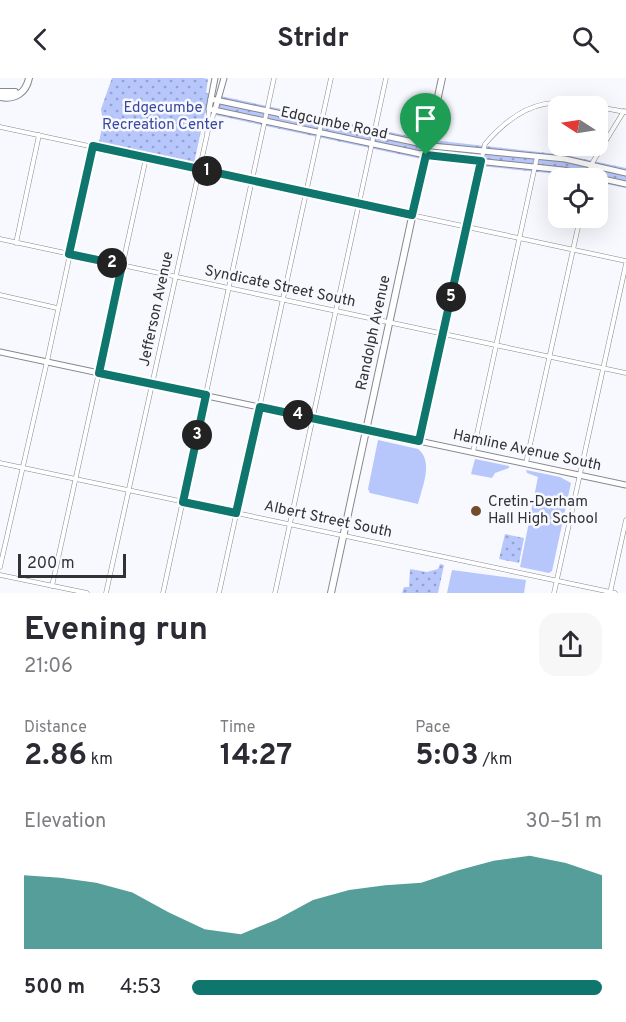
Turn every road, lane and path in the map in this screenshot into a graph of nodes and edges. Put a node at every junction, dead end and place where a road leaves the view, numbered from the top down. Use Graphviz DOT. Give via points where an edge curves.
graph roads {
  1 [pos="27,78"];
  2 [pos="214,78"];
  3 [pos="224,78"];
  4 [pos="274,78"];
  5 [pos="331,78"];
  6 [pos="386,78"];
  7 [pos="442,78"];
  8 [pos="0,94"];
  9 [pos="211,99"];
  10 [pos="219,100"];
  11 [pos="212,110"];
  12 [pos="268,110"];
  13 [pos="625,112"];
  14 [pos="266,121"];
  15 [pos="321,123"];
  16 [pos="0,127"];
  17 [pos="319,132"];
  18 [pos="374,134"];
  19 [pos="39,135"];
  20 [pos="372,144"];
  21 [pos="428,145"];
  22 [pos="93,146"];
  23 [pos="483,151"];
  24 [pos="426,155"];
  25 [pos="537,157"];
  26 [pos="146,158"];
  27 [pos="481,161"];
  28 [pos="591,165"];
  29 [pos="535,167"];
  30 [pos="590,168"];
  31 [pos="548,169"];
  32 [pos="199,170"];
  33 [pos="626,172"];
  34 [pos="253,181"];
  35 [pos="608,181"];
  36 [pos="626,184"];
  37 [pos="306,192"];
  38 [pos="359,204"];
  39 [pos="412,215"];
  40 [pos="466,226"];
  41 [pos="578,228"];
  42 [pos="520,238"];
  43 [pos="0,239"];
  44 [pos="16,243"];
  45 [pos="573,249"];
  46 [pos="69,254"];
  47 [pos="626,263"];
  48 [pos="122,265"];
  49 [pos="176,277"];
  50 [pos="230,288"];
  51 [pos="0,295"];
  52 [pos="283,300"];
  53 [pos="57,308"];
  54 [pos="336,311"];
  55 [pos="389,322"];
  56 [pos="443,334"];
  57 [pos="496,345"];
  58 [pos="0,352"];
  59 [pos="550,356"];
  60 [pos="46,362"];
  61 [pos="603,368"];
  62 [pos="99,373"];
  63 [pos="626,373"];
  64 [pos="153,384"];
  65 [pos="206,395"];
  66 [pos="260,407"];
  67 [pos="312,418"];
  68 [pos="366,429"];
  69 [pos="419,441"];
  70 [pos="473,452"];
  71 [pos="0,463"];
  72 [pos="526,463"];
  73 [pos="22,468"];
  74 [pos="580,475"];
  75 [pos="76,479"];
  76 [pos="626,484"];
  77 [pos="129,490"];
  78 [pos="183,502"];
  79 [pos="236,513"];
  80 [pos="626,520"];
  81 [pos="290,524"];
  82 [pos="343,536"];
  83 [pos="0,567"];
  84 [pos="0,575"];
  85 [pos="557,581"];
  86 [pos="52,586"];
  87 [pos="87,593"];
  88 [pos="106,593"];
  89 [pos="163,593"];
  90 [pos="219,593"];
  91 [pos="275,593"];
  92 [pos="331,593"];
  93 [pos="554,593"];
  94 [pos="612,593"];
  1 -- 8 [label="main road" via="26,88 18,95"];
  2 -- 9 [label="street"];
  3 -- 10 [label="street"];
  4 -- 12 [label="street"];
  5 -- 15 [label="street"];
  6 -- 18 [label="street"];
  7 -- 21 [label="main road, Randolph Avenue"];
  9 -- 10 [label="street, Edgcumbe Road"];
  9 -- 11 [label="street"];
  10 -- 11 [label="street"];
  10 -- 12 [label="street, Edgcumbe Road"];
  11 -- 14 [label="street, Edgcumbe Road"];
  11 -- 32 [label="street, Jefferson Avenue"];
  12 -- 14 [label="street"];
  12 -- 15 [label="street, Edgcumbe Road"];
  13 -- 23 [label="street" via="578,101 537,106 504,124"];
  13 -- 28 [label="street"];
  14 -- 17 [label="street, Edgcumbe Road"];
  14 -- 34 [label="street"];
  15 -- 17 [label="street"];
  15 -- 18 [label="street, Edgcumbe Road"];
  16 -- 19 [label="street"];
  17 -- 20 [label="street, Edgcumbe Road"];
  17 -- 37 [label="street"];
  18 -- 20 [label="street"];
  18 -- 21 [label="street, Edgcumbe Road"];
  19 -- 22 [label="street"];
  19 -- 44 [label="street"];
  20 -- 24 [label="street, Edgcumbe Road"];
  20 -- 38 [label="street"];
  21 -- 23 [label="street, Edgcumbe Road"];
  21 -- 24 [label="main road, Randolph Avenue"];
  22 -- 26 [label="street"];
  22 -- 46 [label="street"];
  23 -- 25 [label="street, Edgcumbe Road"];
  23 -- 27 [label="street"];
  24 -- 27 [label="street, Edgcumbe Road"];
  24 -- 39 [label="main road, Randolph Avenue"];
  25 -- 28 [label="street, Edgcumbe Road"];
  25 -- 29 [label="street"];
  26 -- 32 [label="street"];
  26 -- 48 [label="street"];
  27 -- 29 [label="street, Edgcumbe Road"];
  27 -- 40 [label="street"];
  28 -- 30 [label="street"];
  28 -- 33 [label="street, Edgcumbe Road"];
  29 -- 31 [label="street, Edgcumbe Road"];
  29 -- 42 [label="street"];
  32 -- 34 [label="street"];
  32 -- 49 [label="street, Jefferson Avenue"];
  34 -- 37 [label="street"];
  34 -- 50 [label="street"];
  35 -- 36 [label="street, Edgcumbe Road"];
  37 -- 38 [label="street"];
  37 -- 52 [label="street"];
  38 -- 39 [label="street"];
  38 -- 54 [label="street"];
  39 -- 40 [label="street"];
  39 -- 55 [label="main road, Randolph Avenue"];
  40 -- 42 [label="street"];
  40 -- 56 [label="street"];
  41 -- 45 [label="street"];
  42 -- 45 [label="street"];
  42 -- 57 [label="street"];
  43 -- 44 [label="street, Syndicate Street South"];
  44 -- 46 [label="street, Syndicate Street South"];
  45 -- 47 [label="street"];
  45 -- 59 [label="street"];
  46 -- 48 [label="street, Syndicate Street South"];
  46 -- 53 [label="street"];
  47 -- 61 [label="street"];
  48 -- 49 [label="street, Syndicate Street South"];
  48 -- 62 [label="street"];
  49 -- 50 [label="street, Syndicate Street South"];
  49 -- 64 [label="street, Jefferson Avenue"];
  50 -- 52 [label="street, Syndicate Street South"];
  50 -- 65 [label="street"];
  51 -- 53 [label="street"];
  52 -- 54 [label="street, Syndicate Street South"];
  52 -- 66 [label="street"];
  53 -- 60 [label="street"];
  54 -- 55 [label="street, Syndicate Street South"];
  54 -- 67 [label="street"];
  55 -- 56 [label="street, Syndicate Street South"];
  55 -- 68 [label="main road, Randolph Avenue"];
  56 -- 57 [label="street, Syndicate Street South"];
  56 -- 69 [label="street"];
  57 -- 59 [label="street, Syndicate Street South"];
  57 -- 70 [label="street"];
  58 -- 60 [label="street, Hamline Avenue South"];
  59 -- 61 [label="street, Syndicate Street South"];
  59 -- 72 [label="street"];
  60 -- 62 [label="street, Hamline Avenue South"];
  60 -- 73 [label="street"];
  61 -- 63 [label="street, Syndicate Street South"];
  61 -- 74 [label="street"];
  62 -- 64 [label="street, Hamline Avenue South"];
  62 -- 75 [label="street"];
  64 -- 65 [label="street, Hamline Avenue South"];
  64 -- 77 [label="street, Jefferson Avenue"];
  65 -- 66 [label="street, Hamline Avenue South"];
  65 -- 78 [label="street"];
  66 -- 67 [label="street, Hamline Avenue South"];
  66 -- 79 [label="street"];
  67 -- 68 [label="street, Hamline Avenue South"];
  67 -- 81 [label="street"];
  68 -- 69 [label="street, Hamline Avenue South"];
  68 -- 82 [label="main road, Randolph Avenue"];
  69 -- 70 [label="street, Hamline Avenue South"];
  70 -- 72 [label="street, Hamline Avenue South"];
  71 -- 73 [label="street, Albert Street South"];
  72 -- 74 [label="street, Hamline Avenue South"];
  73 -- 75 [label="street, Albert Street South"];
  73 -- 83 [label="street"];
  74 -- 76 [label="street, Hamline Avenue South"];
  74 -- 85 [label="street"];
  75 -- 77 [label="street, Albert Street South"];
  75 -- 86 [label="street"];
  77 -- 78 [label="street, Albert Street South"];
  77 -- 88 [label="street, Jefferson Avenue"];
  78 -- 79 [label="street, Albert Street South"];
  78 -- 89 [label="street"];
  79 -- 81 [label="street, Albert Street South"];
  79 -- 90 [label="street"];
  80 -- 94 [label="street"];
  81 -- 82 [label="street, Albert Street South"];
  81 -- 91 [label="street"];
  82 -- 85 [label="street, Albert Street South"];
  82 -- 92 [label="main road, Randolph Avenue"];
  84 -- 86 [label="street"];
  85 -- 93 [label="street"];
  85 -- 94 [label="street, Albert Street South"];
  86 -- 87 [label="street"];
}
